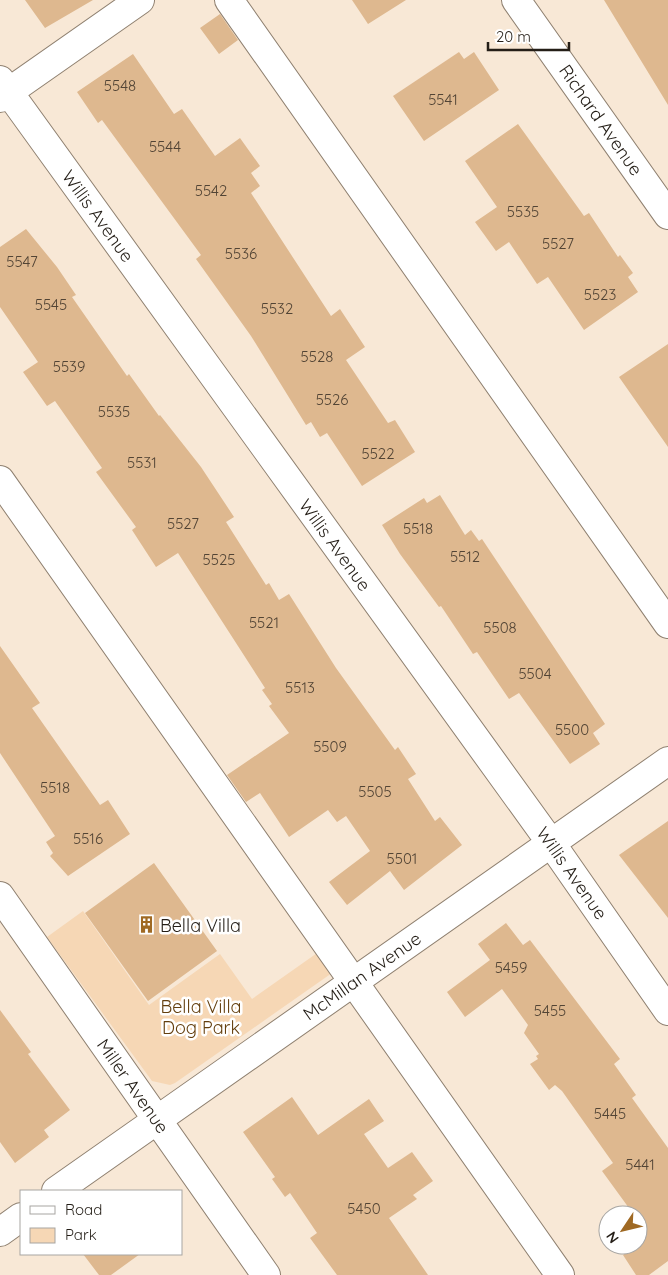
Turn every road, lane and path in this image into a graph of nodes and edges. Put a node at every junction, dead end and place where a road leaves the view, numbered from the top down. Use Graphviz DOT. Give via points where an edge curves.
graph roads {
  1 [pos="140,0"];
  2 [pos="229,0"];
  3 [pos="516,0"];
  4 [pos="3,90"];
  5 [pos="668,215"];
  6 [pos="0,480"];
  7 [pos="668,624"];
  8 [pos="668,761"];
  9 [pos="551,843"];
  10 [pos="0,896"];
  11 [pos="354,981"];
  12 [pos="668,1011"];
  13 [pos="156,1119"];
  14 [pos="57,1190"];
  15 [pos="20,1218"];
  16 [pos="0,1232"];
  17 [pos="266,1275"];
  18 [pos="560,1275"];
  1 -- 4 [label="street"];
  2 -- 7 [label="street"];
  3 -- 5 [label="street, Richard Avenue"];
  4 -- 9 [label="street, Willis Avenue"];
  6 -- 11 [label="street"];
  8 -- 9 [label="street, McMillan Avenue"];
  9 -- 11 [label="street, McMillan Avenue"];
  9 -- 12 [label="street, Willis Avenue"];
  10 -- 13 [label="street, Miller Avenue"];
  11 -- 13 [label="street, McMillan Avenue"];
  11 -- 18 [label="street"];
  13 -- 14 [label="street, McMillan Avenue"];
  13 -- 17 [label="street, Miller Avenue"];
  15 -- 16 [label="street"];
}
